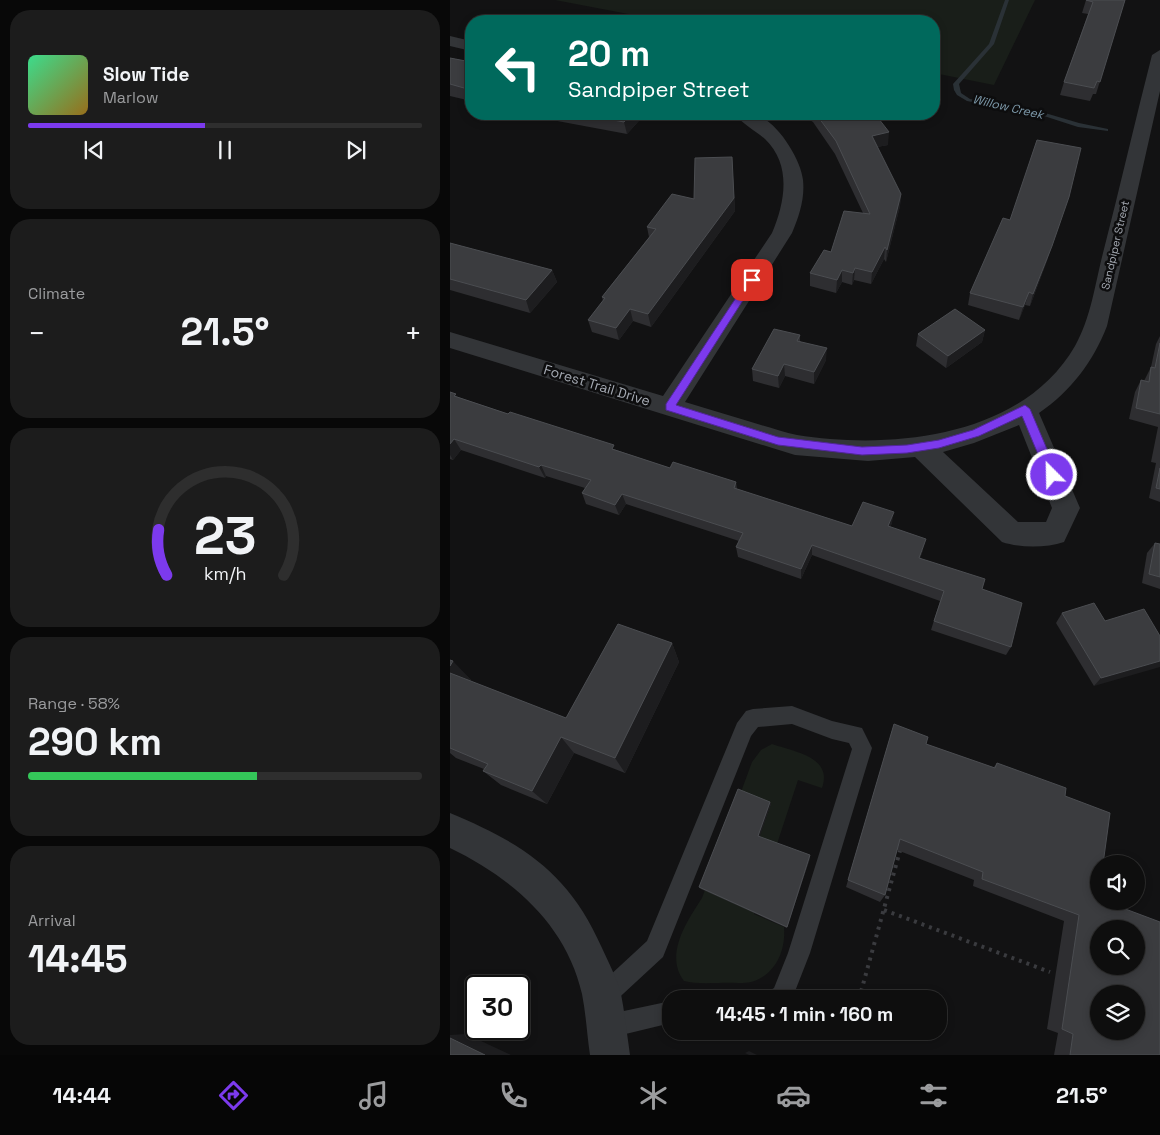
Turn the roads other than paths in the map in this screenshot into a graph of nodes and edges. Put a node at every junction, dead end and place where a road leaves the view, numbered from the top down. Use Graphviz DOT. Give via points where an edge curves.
graph roads {
  1 [pos="450,41"];
  2 [pos="465,45"];
  3 [pos="1160,55"];
  4 [pos="752,120"];
  5 [pos="450,340"];
  6 [pos="669,407"];
  7 [pos="1025,409"];
  8 [pos="976,433"];
  9 [pos="921,447"];
  10 [pos="450,830"];
  11 [pos="784,990"];
  12 [pos="662,1014"];
  13 [pos="606,1027"];
  1 -- 2 [label="street"];
  3 -- 7 [label="street, Sandpiper Street" via="1094,328 1074,367"];
  4 -- 6 [label="street" via="774,136 788,158 795,184 791,215"];
  5 -- 6 [label="street, Forest Trail Drive"];
  6 -- 9 [label="street, Forest Trail Drive" via="795,445 846,451"];
  7 -- 8 [label="street, Sandpiper Street"];
  7 -- 9 [label="street" via="1066,508 1054,534 1012,534"];
  8 -- 9 [label="street, Forest Trail Drive"];
  10 -- 13 [label="street" via="513,861 544,888 565,913 582,942"];
  11 -- 13 [label="lane" via="799,953 862,748 855,735 792,716 753,718 744,730 655,949"];
  12 -- 13 [label="lane"];
}
